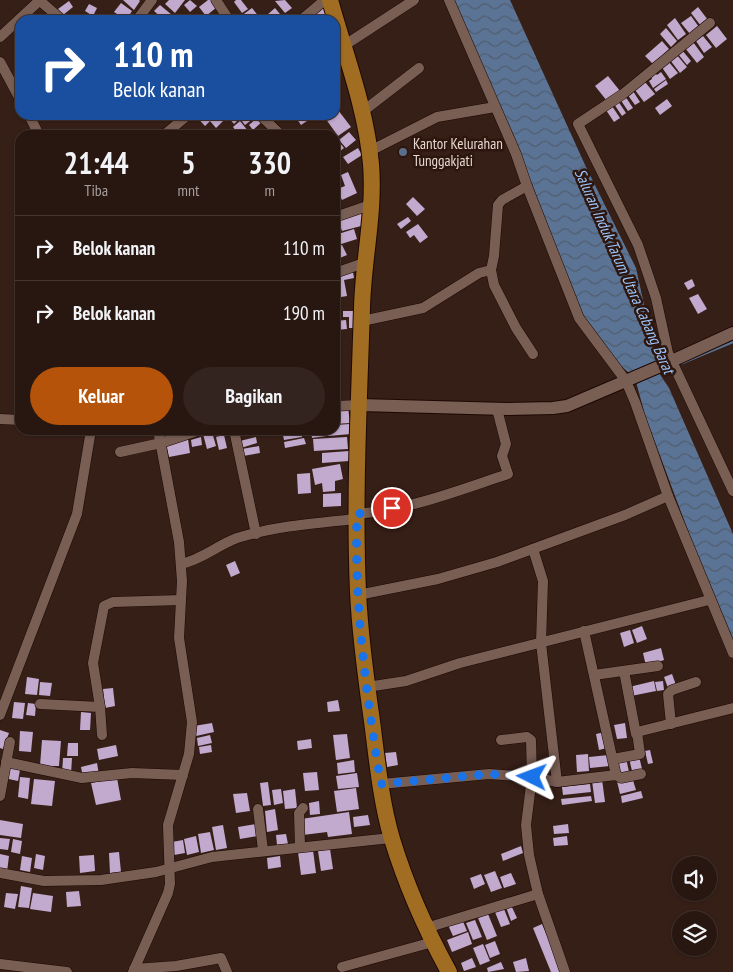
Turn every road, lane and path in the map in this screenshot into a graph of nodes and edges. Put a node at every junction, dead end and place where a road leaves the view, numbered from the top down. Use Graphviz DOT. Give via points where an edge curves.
graph roads {
  1 [pos="39,0"];
  2 [pos="152,0"];
  3 [pos="216,0"];
  4 [pos="325,0"];
  5 [pos="330,0"];
  6 [pos="414,0"];
  7 [pos="449,0"];
  8 [pos="23,15"];
  9 [pos="56,15"];
  10 [pos="141,15"];
  11 [pos="226,15"];
  12 [pos="307,15"];
  13 [pos="335,15"];
  14 [pos="15,23"];
  15 [pos="710,23"];
  16 [pos="340,30"];
  17 [pos="0,37"];
  18 [pos="345,45"];
  19 [pos="0,62"];
  20 [pos="419,68"];
  21 [pos="15,90"];
  22 [pos="495,107"];
  23 [pos="362,112"];
  24 [pos="182,120"];
  25 [pos="265,120"];
  26 [pos="170,130"];
  27 [pos="276,130"];
  28 [pos="370,151"];
  29 [pos="527,186"];
  30 [pos="373,204"];
  31 [pos="340,215"];
  32 [pos="364,263"];
  33 [pos="491,270"];
  34 [pos="340,271"];
  35 [pos="362,321"];
  36 [pos="733,333"];
  37 [pos="533,354"];
  38 [pos="668,363"];
  39 [pos="630,379"];
  40 [pos="360,405"];
  41 [pos="340,406"];
  42 [pos="497,409"];
  43 [pos="0,419"];
  44 [pos="15,420"];
  45 [pos="90,435"];
  46 [pos="159,435"];
  47 [pos="185,435"];
  48 [pos="235,435"];
  49 [pos="161,443"];
  50 [pos="120,452"];
  51 [pos="733,491"];
  52 [pos="668,496"];
  53 [pos="357,516"];
  54 [pos="256,534"];
  55 [pos="533,549"];
  56 [pos="181,564"];
  57 [pos="358,595"];
  58 [pos="181,600"];
  59 [pos="709,600"];
  60 [pos="584,631"];
  61 [pos="541,643"];
  62 [pos="733,653"];
  63 [pos="658,666"];
  64 [pos="624,671"];
  65 [pos="594,675"];
  66 [pos="696,682"];
  67 [pos="367,687"];
  68 [pos="40,704"];
  69 [pos="100,707"];
  70 [pos="733,708"];
  71 [pos="0,715"];
  72 [pos="671,724"];
  73 [pos="636,734"];
  74 [pos="102,735"];
  75 [pos="501,740"];
  76 [pos="10,742"];
  77 [pos="613,759"];
  78 [pos="6,762"];
  79 [pos="641,774"];
  80 [pos="183,775"];
  81 [pos="616,775"];
  82 [pos="532,777"];
  83 [pos="557,782"];
  84 [pos="381,784"];
  85 [pos="0,796"];
  86 [pos="303,808"];
  87 [pos="258,809"];
  88 [pos="391,838"];
  89 [pos="300,846"];
  90 [pos="262,850"];
  91 [pos="170,868"];
  92 [pos="0,873"];
  93 [pos="538,894"];
  94 [pos="426,928"];
  95 [pos="433,942"];
  96 [pos="0,964"];
  97 [pos="342,967"];
  98 [pos="134,970"];
  99 [pos="67,972"];
  100 [pos="226,972"];
  101 [pos="449,972"];
  102 [pos="565,972"];
  1 -- 8 [label="street"];
  1 -- 9 [label="street"];
  2 -- 10 [label="street"];
  3 -- 11 [label="street"];
  4 -- 12 [label="street"];
  5 -- 13 [label="main road"];
  6 -- 18 [label="street"];
  7 -- 22 [label="street"];
  14 -- 17 [label="street"];
  15 -- 38 [label="street" via="623,94 578,124 638,245 656,298"];
  16 -- 18 [label="main road"];
  18 -- 23 [label="main road"];
  19 -- 21 [label="street"];
  20 -- 23 [label="street"];
  22 -- 28 [label="street" via="437,118"];
  22 -- 29 [label="street"];
  23 -- 28 [label="main road"];
  24 -- 26 [label="street"];
  25 -- 27 [label="street"];
  28 -- 30 [label="main road"];
  29 -- 33 [label="street" via="498,205"];
  29 -- 39 [label="street" via="584,328"];
  30 -- 31 [label="street"];
  30 -- 32 [label="main road"];
  32 -- 34 [label="street"];
  32 -- 35 [label="main road"];
  33 -- 35 [label="street" via="479,273 423,308"];
  33 -- 37 [label="street" via="499,296"];
  35 -- 40 [label="main road"];
  36 -- 38 [label="street"];
  38 -- 39 [label="street"];
  38 -- 51 [label="street"];
  39 -- 42 [label="street" via="567,406"];
  39 -- 52 [label="street"];
  40 -- 41 [label="street"];
  40 -- 42 [label="street"];
  40 -- 53 [label="main road"];
  42 -- 53 [label="street" via="506,444 502,456 508,474 452,493"];
  43 -- 44 [label="street"];
  45 -- 71 [label="street" via="77,514"];
  46 -- 49 [label="street"];
  47 -- 49 [label="street"];
  48 -- 54 [label="street"];
  49 -- 50 [label="street"];
  49 -- 56 [label="street"];
  52 -- 55 [label="street"];
  52 -- 59 [label="street"];
  53 -- 54 [label="street"];
  53 -- 57 [label="main road"];
  54 -- 56 [label="street" via="230,541"];
  55 -- 57 [label="street" via="438,579"];
  55 -- 61 [label="street" via="543,581"];
  56 -- 58 [label="street"];
  57 -- 67 [label="main road"];
  58 -- 69 [label="street" via="114,602 104,606 93,663"];
  58 -- 80 [label="street" via="179,638 192,722"];
  59 -- 60 [label="street"];
  59 -- 62 [label="street"];
  60 -- 61 [label="street"];
  60 -- 65 [label="street"];
  61 -- 67 [label="street" via="460,663 406,681"];
  61 -- 83 [label="street"];
  63 -- 64 [label="street"];
  64 -- 65 [label="street"];
  64 -- 73 [label="street"];
  65 -- 77 [label="street"];
  66 -- 72 [label="street" via="668,694"];
  67 -- 84 [label="main road"];
  68 -- 69 [label="street"];
  69 -- 74 [label="street"];
  70 -- 72 [label="street"];
  72 -- 73 [label="street"];
  73 -- 77 [label="street" via="640,754"];
  75 -- 82 [label="street" via="530,738"];
  76 -- 78 [label="street"];
  77 -- 81 [label="street"];
  78 -- 80 [label="street" via="82,778 132,773"];
  78 -- 85 [label="street"];
  79 -- 81 [label="street" via="621,778"];
  80 -- 91 [label="street" via="168,825"];
  81 -- 83 [label="street"];
  82 -- 83 [label="street"];
  82 -- 84 [label="street" via="489,774"];
  82 -- 93 [label="street" via="526,825"];
  84 -- 88 [label="main road"];
  86 -- 89 [label="street" via="299,813"];
  87 -- 90 [label="street"];
  88 -- 89 [label="street"];
  88 -- 94 [label="main road"];
  89 -- 90 [label="street"];
  90 -- 91 [label="street" via="212,857"];
  91 -- 92 [label="street" via="140,875 71,881 44,881"];
  91 -- 98 [label="street" via="168,893"];
  93 -- 94 [label="street"];
  93 -- 102 [label="street"];
  94 -- 95 [label="main road"];
  95 -- 97 [label="street"];
  95 -- 101 [label="main road"];
  96 -- 99 [label="street"];
  98 -- 100 [label="street" via="221,958"];
}
